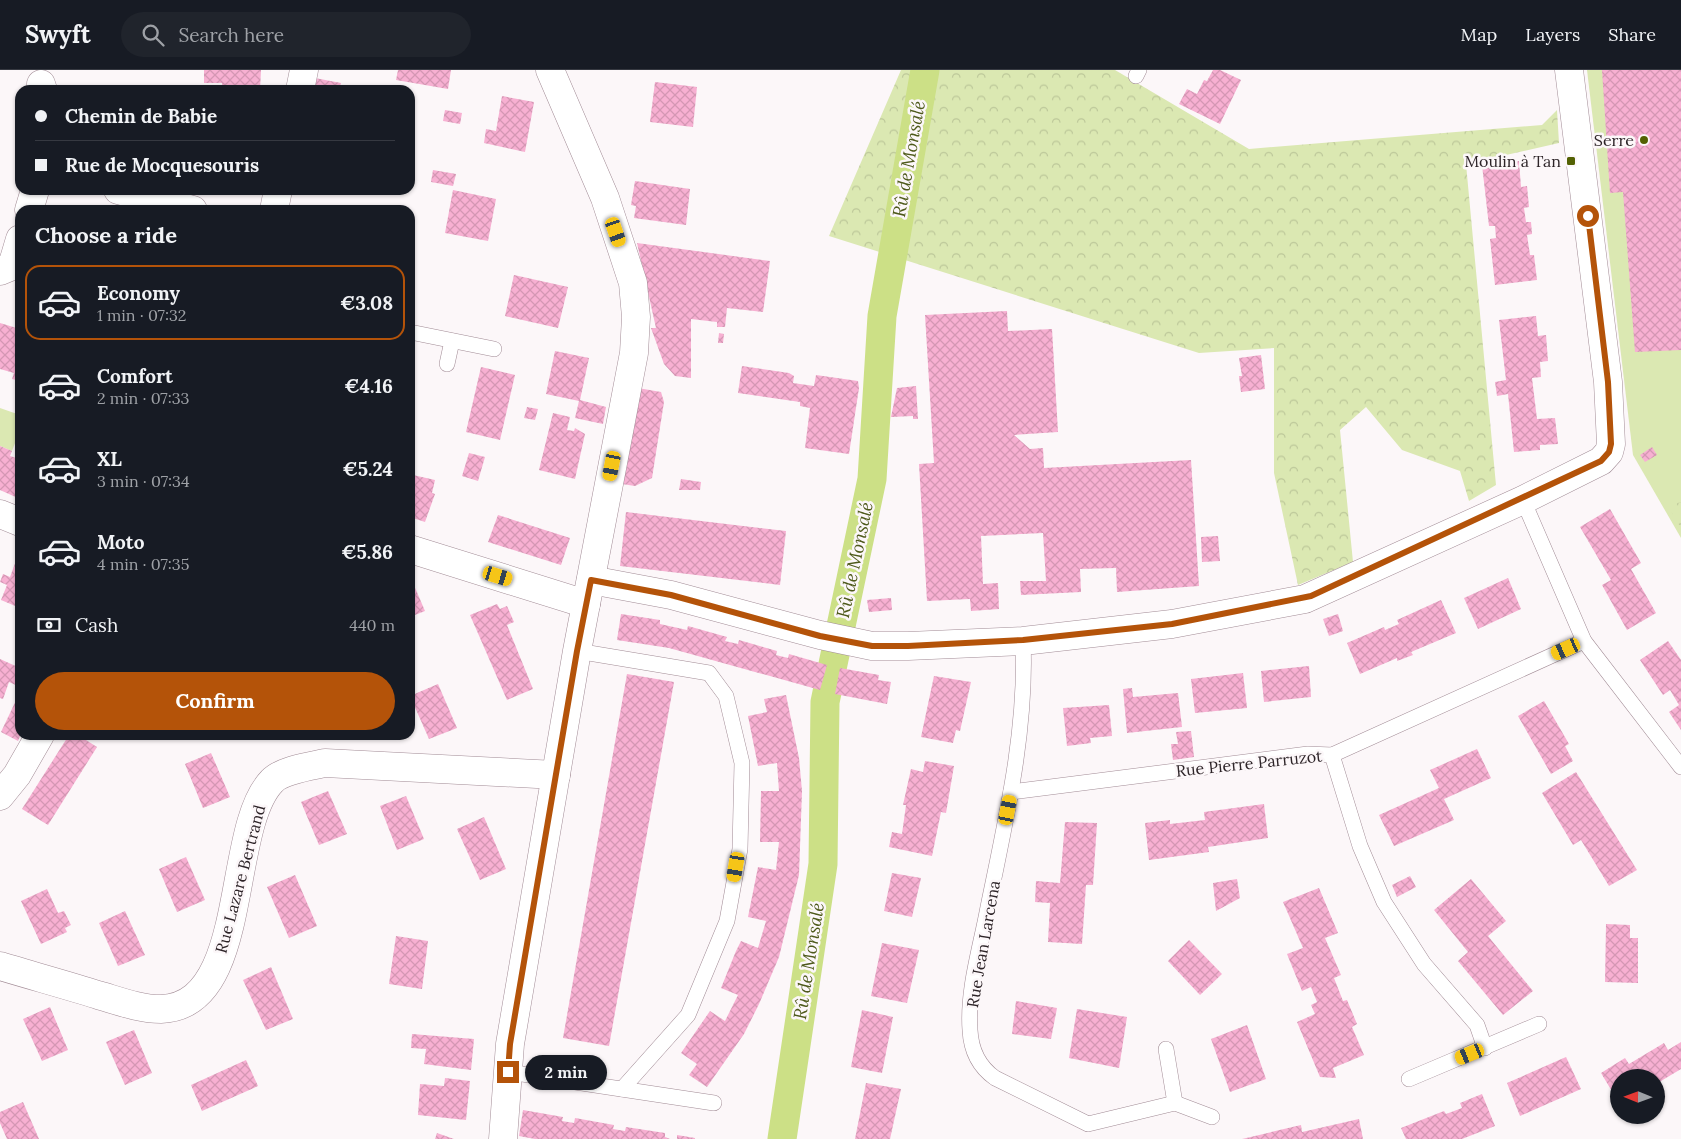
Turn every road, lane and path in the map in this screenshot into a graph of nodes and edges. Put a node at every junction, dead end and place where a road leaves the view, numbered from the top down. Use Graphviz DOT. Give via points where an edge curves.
graph roads {
  1 [pos="304,70"];
  2 [pos="550,70"];
  3 [pos="1569,70"];
  4 [pos="301,85"];
  5 [pos="137,195"];
  6 [pos="174,205"];
  7 [pos="15,256"];
  8 [pos="0,271"];
  9 [pos="415,333"];
  10 [pos="452,341"];
  11 [pos="494,349"];
  12 [pos="447,364"];
  13 [pos="1523,500"];
  14 [pos="0,514"];
  15 [pos="15,520"];
  16 [pos="415,549"];
  17 [pos="589,592"];
  18 [pos="1023,640"];
  19 [pos="1584,641"];
  20 [pos="577,651"];
  21 [pos="37,740"];
  22 [pos="1332,755"];
  23 [pos="1681,767"];
  24 [pos="556,776"];
  25 [pos="1011,792"];
  26 [pos="0,796"];
  27 [pos="0,966"];
  28 [pos="1539,1024"];
  29 [pos="1485,1048"];
  30 [pos="1166,1049"];
  31 [pos="508,1072"];
  32 [pos="1409,1079"];
  33 [pos="622,1089"];
  34 [pos="714,1103"];
  35 [pos="1175,1103"];
  36 [pos="1212,1117"];
  37 [pos="503,1139"];
  1 -- 4 [label="street"];
  2 -- 17 [label="street" via="605,198 633,283 636,317 634,353"];
  3 -- 13 [label="street" via="1608,382 1611,444 1601,461"];
  5 -- 6 [label="street"];
  7 -- 8 [label="street" via="12,266"];
  9 -- 10 [label="lane"];
  10 -- 11 [label="lane"];
  10 -- 12 [label="lane"];
  13 -- 18 [label="street" via="1305,599 1172,624"];
  13 -- 19 [label="lane"];
  14 -- 15 [label="street"];
  16 -- 17 [label="street"];
  17 -- 18 [label="street" via="671,595 853,644 908,646"];
  17 -- 20 [label="street"];
  18 -- 25 [label="lane, Rue Jean Larcena" via="1024,684"];
  19 -- 22 [label="lane, Rue Pierre Parruzot"];
  19 -- 23 [label="lane"];
  20 -- 24 [label="street"];
  20 -- 33 [label="lane" via="709,673 726,696 742,762 740,849 727,921 688,1015"];
  21 -- 26 [label="street" via="17,775"];
  22 -- 25 [label="lane, Rue Pierre Parruzot" via="1308,754"];
  22 -- 29 [label="lane" via="1360,846 1384,902 1424,964 1477,1025"];
  24 -- 27 [label="street, Rue Lazare Bertrand" via="325,763 296,769 272,780 261,799 252,826 215,972 208,985 177,1007 143,1007"];
  24 -- 31 [label="street" via="510,1044"];
  25 -- 35 [label="lane, Rue Jean Larcena" via="974,980 970,1030 978,1062 995,1078 1088,1124"];
  28 -- 29 [label="lane"];
  29 -- 32 [label="lane"];
  30 -- 35 [label="lane"];
  31 -- 33 [label="lane"];
  31 -- 37 [label="street"];
  33 -- 34 [label="lane"];
  35 -- 36 [label="lane"];
}
